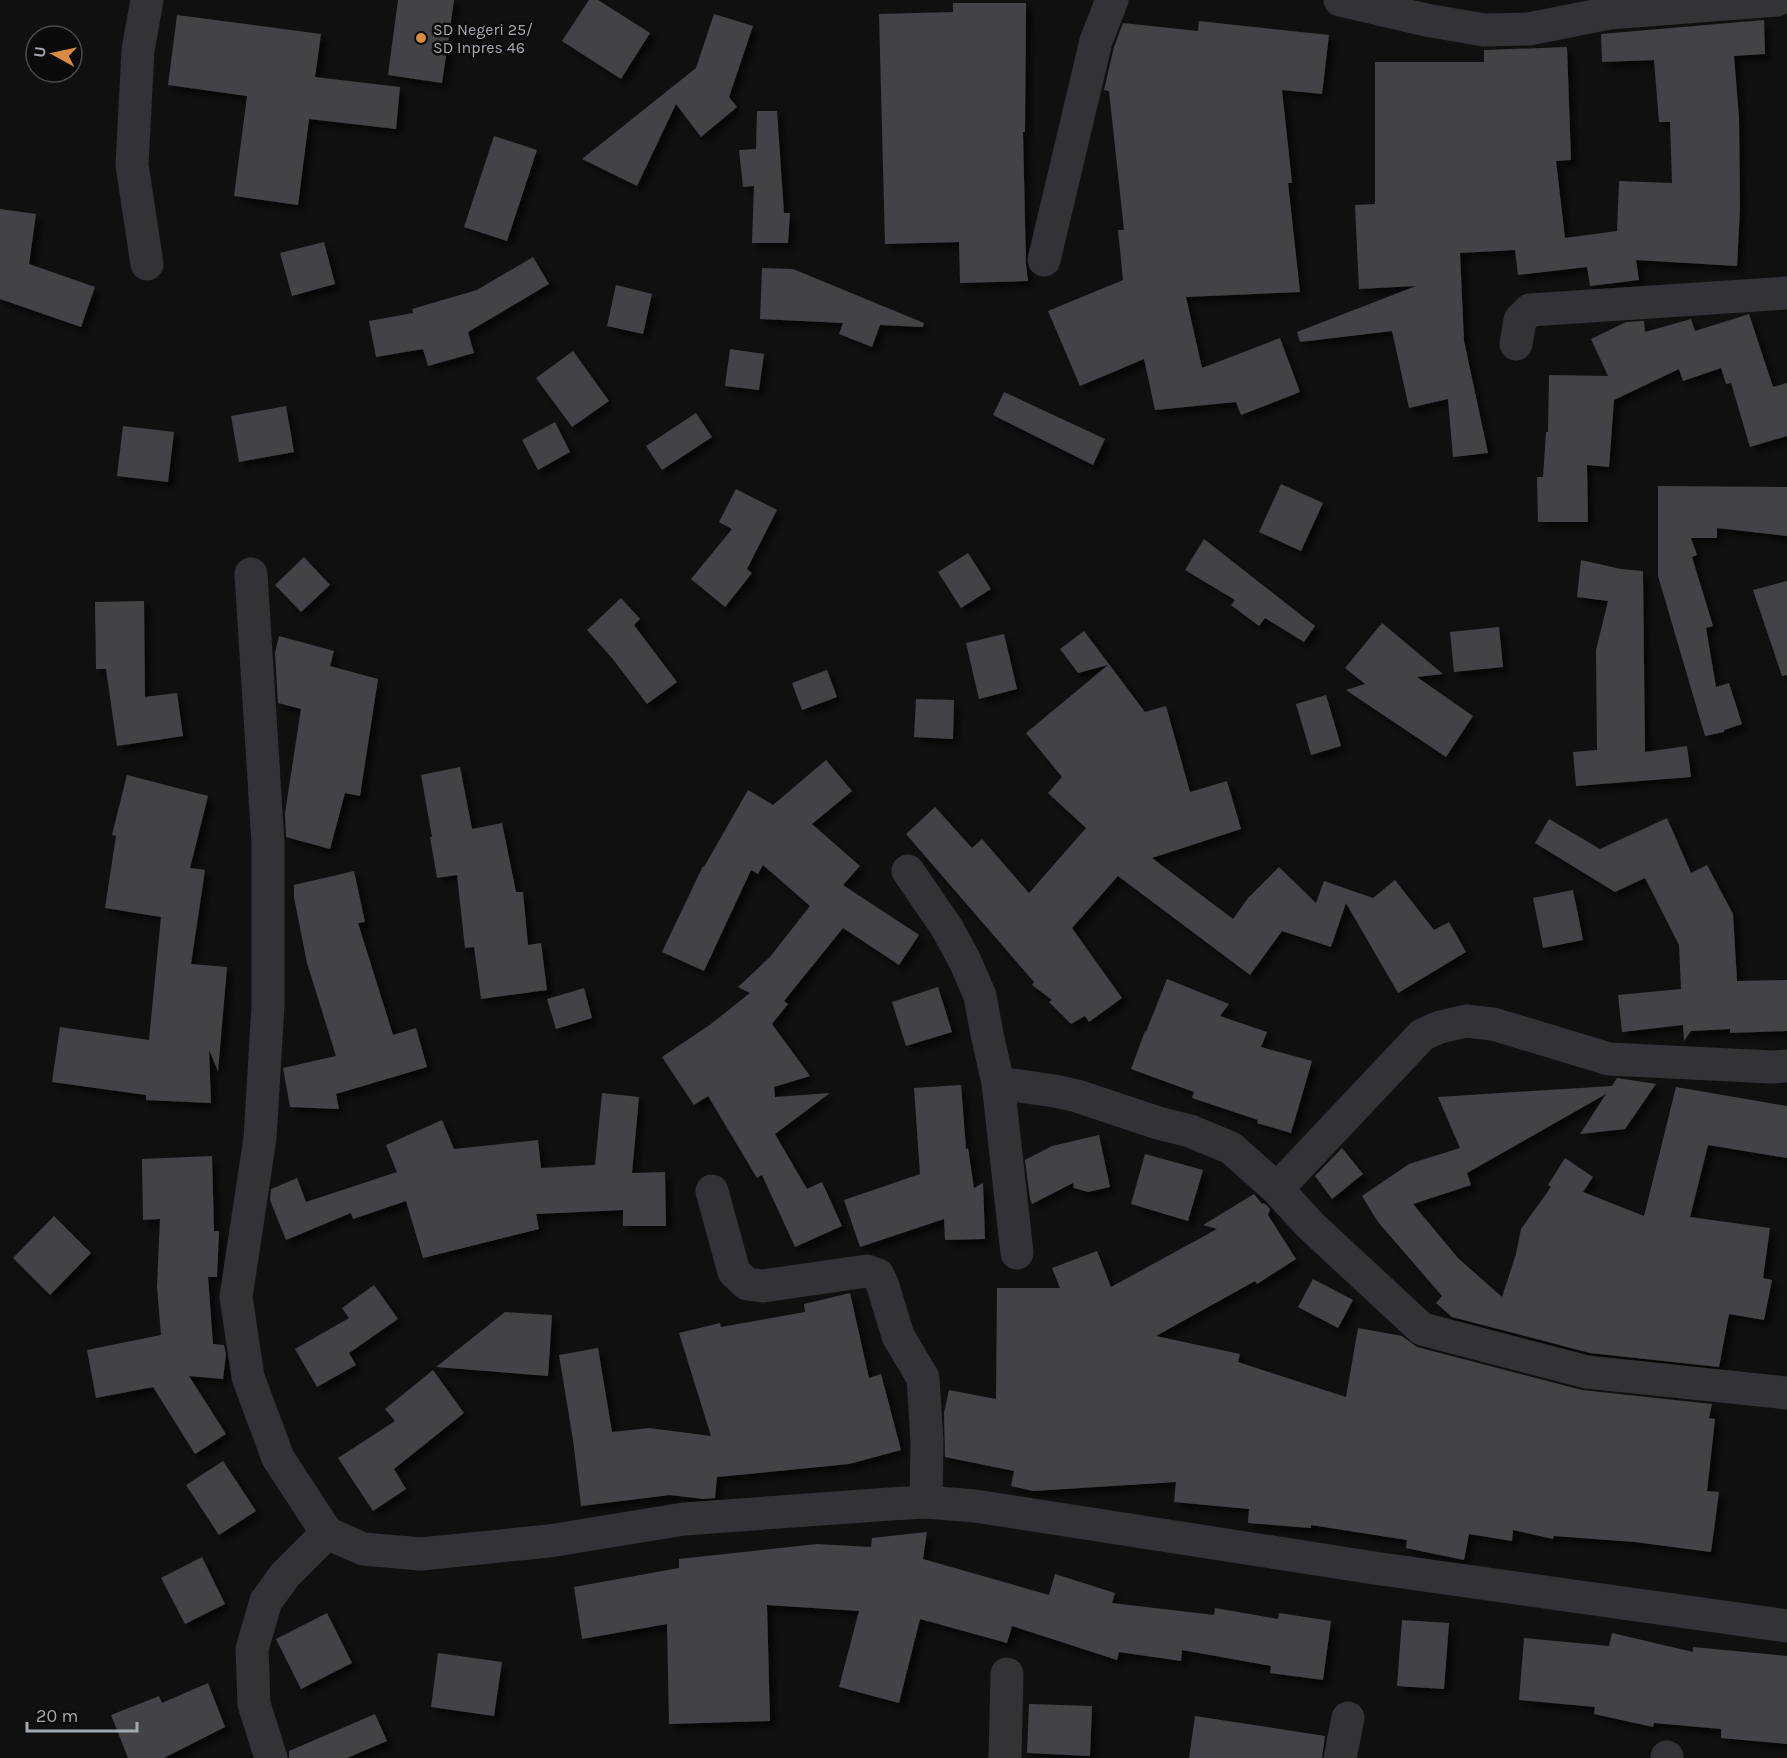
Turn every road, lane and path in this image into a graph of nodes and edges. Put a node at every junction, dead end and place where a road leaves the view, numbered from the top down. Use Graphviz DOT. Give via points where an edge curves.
graph roads {
  1 [pos="147,0"];
  2 [pos="1112,0"];
  3 [pos="1340,0"];
  4 [pos="1777,0"];
  5 [pos="1044,260"];
  6 [pos="147,264"];
  7 [pos="1787,293"];
  8 [pos="1516,344"];
  9 [pos="251,574"];
  10 [pos="908,871"];
  11 [pos="1787,1066"];
  12 [pos="998,1083"];
  13 [pos="1277,1189"];
  14 [pos="712,1191"];
  15 [pos="1017,1253"];
  16 [pos="1787,1393"];
  17 [pos="926,1503"];
  18 [pos="327,1533"];
  19 [pos="1787,1626"];
  20 [pos="1007,1674"];
  21 [pos="1348,1718"];
  22 [pos="271,1758"];
  23 [pos="1005,1758"];
  24 [pos="1340,1758"];
  1 -- 6 [label="street" via="138,50 132,165"];
  2 -- 5 [label="street" via="1096,42"];
  3 -- 4 [label="street" via="1484,30 1529,29 1609,13"];
  7 -- 8 [label="street" via="1530,310 1520,320"];
  9 -- 18 [label="street" via="268,843 268,1006 260,1138 236,1297 248,1377 278,1458"];
  10 -- 12 [label="street" via="947,928 973,978"];
  11 -- 13 [label="street" via="1609,1059 1494,1024 1466,1021 1440,1027 1422,1035"];
  12 -- 13 [label="street" via="1055,1090 1190,1131 1231,1148"];
  12 -- 15 [label="street"];
  13 -- 16 [label="street" via="1422,1329 1587,1372"];
  14 -- 17 [label="street" via="734,1272 747,1284 763,1286 867,1271 878,1275 898,1336 923,1378"];
  17 -- 18 [label="street" via="684,1519 549,1541 421,1554 363,1549"];
  17 -- 19 [label="street" via="975,1506"];
  18 -- 22 [label="street" via="285,1575 266,1601 252,1648 254,1704"];
  20 -- 23 [label="street"];
  21 -- 24 [label="street"];
}
